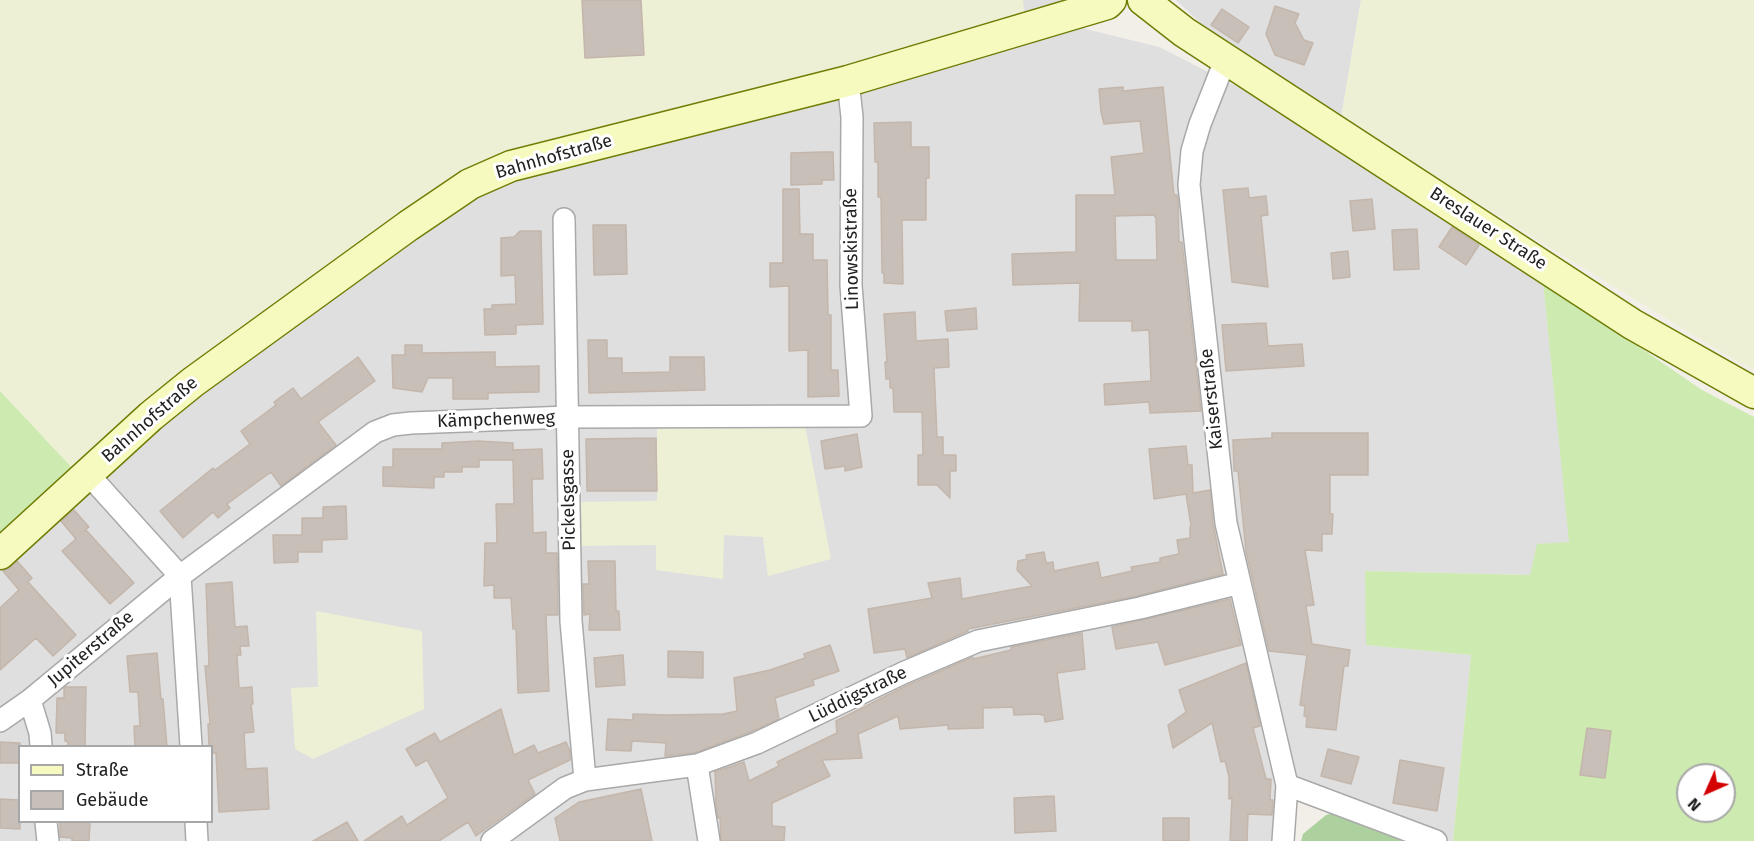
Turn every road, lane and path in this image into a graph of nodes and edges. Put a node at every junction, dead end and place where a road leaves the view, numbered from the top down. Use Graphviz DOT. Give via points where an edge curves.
graph roads {
  1 [pos="1111,0"];
  2 [pos="1143,0"];
  3 [pos="1226,58"];
  4 [pos="848,81"];
  5 [pos="564,219"];
  6 [pos="1754,393"];
  7 [pos="861,416"];
  8 [pos="568,417"];
  9 [pos="88,474"];
  10 [pos="0,554"];
  11 [pos="180,576"];
  12 [pos="1240,583"];
  13 [pos="30,700"];
  14 [pos="0,721"];
  15 [pos="41,745"];
  16 [pos="191,745"];
  17 [pos="697,765"];
  18 [pos="585,780"];
  19 [pos="1287,785"];
  20 [pos="46,823"];
  21 [pos="196,823"];
  22 [pos="48,841"];
  23 [pos="197,841"];
  24 [pos="492,841"];
  25 [pos="710,841"];
  26 [pos="1282,841"];
  27 [pos="1436,841"];
  1 -- 4 [label="main road, Bahnhofstraße"];
  2 -- 3 [label="main road"];
  3 -- 6 [label="main road, Breslauer Straße" via="1632,324"];
  3 -- 12 [label="street, Kaiserstraße" via="1192,151 1189,185 1226,523"];
  4 -- 7 [label="street, Linowskistraße" via="852,117 851,285"];
  4 -- 9 [label="main road, Bahnhofstraße" via="511,166 470,184 193,382"];
  5 -- 8 [label="street, Pickelsgasse"];
  7 -- 8 [label="street, Kämpchenweg"];
  8 -- 11 [label="street, Kämpchenweg" via="411,423 375,432"];
  8 -- 18 [label="street, Pickelsgasse" via="571,621"];
  9 -- 10 [label="main road, Bahnhofstraße"];
  9 -- 11 [label="street"];
  11 -- 13 [label="street, Jupiterstraße"];
  11 -- 16 [label="street"];
  12 -- 17 [label="street, Lüddigstraße" via="978,641 758,743"];
  12 -- 19 [label="street, Kaiserstraße"];
  13 -- 14 [label="street, Jupiterstraße"];
  13 -- 15 [label="street"];
  17 -- 18 [label="street, Lüddigstraße"];
  17 -- 25 [label="street"];
  18 -- 24 [label="street, Lüddigstraße" via="565,788"];
  19 -- 26 [label="street, Kaiserstraße"];
  19 -- 27 [label="street"];
  20 -- 22 [label="street"];
  21 -- 23 [label="street"];
}
